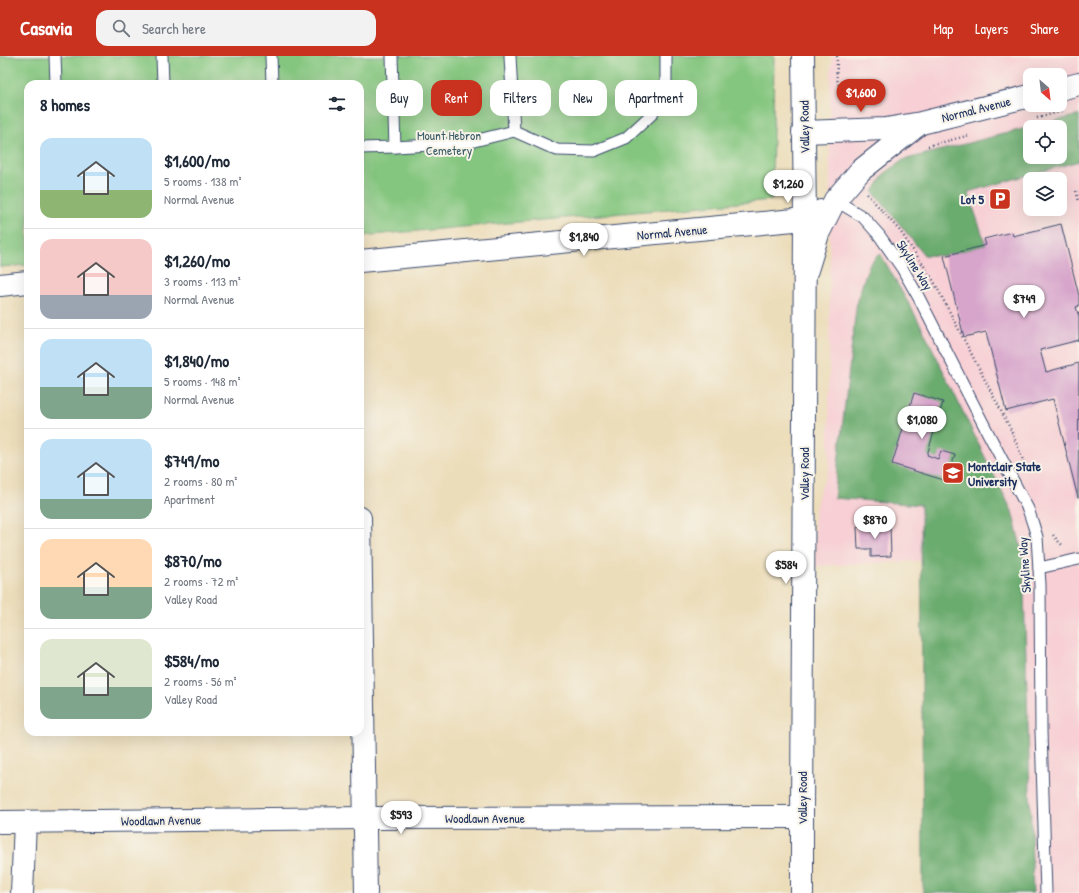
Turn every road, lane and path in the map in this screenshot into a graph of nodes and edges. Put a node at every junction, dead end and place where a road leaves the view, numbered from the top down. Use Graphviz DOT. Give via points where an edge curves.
graph roads {
  1 [pos="55,56"];
  2 [pos="162,56"];
  3 [pos="271,56"];
  4 [pos="392,56"];
  5 [pos="510,56"];
  6 [pos="666,56"];
  7 [pos="803,56"];
  8 [pos="837,56"];
  9 [pos="56,80"];
  10 [pos="163,80"];
  11 [pos="272,80"];
  12 [pos="1079,84"];
  13 [pos="1067,87"];
  14 [pos="845,96"];
  15 [pos="1023,98"];
  16 [pos="1060,112"];
  17 [pos="1033,119"];
  18 [pos="922,122"];
  19 [pos="514,131"];
  20 [pos="803,132"];
  21 [pos="971,135"];
  22 [pos="395,147"];
  23 [pos="925,147"];
  24 [pos="364,148"];
  25 [pos="1076,191"];
  26 [pos="835,200"];
  27 [pos="1079,202"];
  28 [pos="805,219"];
  29 [pos="364,261"];
  30 [pos="805,276"];
  31 [pos="24,282"];
  32 [pos="0,285"];
  33 [pos="1079,558"];
  34 [pos="1039,568"];
  35 [pos="363,736"];
  36 [pos="802,817"];
  37 [pos="364,818"];
  38 [pos="0,822"];
  39 [pos="25,822"];
  40 [pos="22,893"];
  41 [pos="366,893"];
  42 [pos="802,893"];
  43 [pos="1046,893"];
  1 -- 9 [label="lane"];
  2 -- 10 [label="lane"];
  3 -- 11 [label="lane"];
  4 -- 22 [label="lane"];
  5 -- 19 [label="lane"];
  6 -- 19 [label="lane" via="666,84 652,114 626,138 594,151 557,150"];
  7 -- 20 [label="street, Valley Road"];
  8 -- 14 [label="path" via="837,79"];
  12 -- 13 [label="street"];
  15 -- 18 [label="street, Normal Avenue"];
  16 -- 17 [label="path"];
  18 -- 20 [label="street, Normal Avenue" via="886,129"];
  18 -- 26 [label="street" via="860,171"];
  19 -- 22 [label="lane" via="466,143"];
  20 -- 28 [label="street, Valley Road"];
  21 -- 23 [label="path"];
  22 -- 24 [label="lane"];
  25 -- 27 [label="path"];
  26 -- 28 [label="street, Normal Avenue"];
  26 -- 30 [label="street" via="818,234"];
  26 -- 34 [label="lane, Skyline Way" via="863,217 880,235 919,298 1028,509 1037,538"];
  28 -- 29 [label="street, Normal Avenue"];
  28 -- 30 [label="street, Valley Road"];
  30 -- 36 [label="street, Valley Road"];
  31 -- 32 [label="street"];
  33 -- 34 [label="lane"];
  34 -- 43 [label="lane, Skyline Way"];
  35 -- 37 [label="street"];
  36 -- 37 [label="street, Woodlawn Avenue"];
  36 -- 42 [label="street, Valley Road"];
  37 -- 39 [label="street, Woodlawn Avenue"];
  37 -- 41 [label="street"];
  38 -- 39 [label="street, Woodlawn Avenue"];
  39 -- 40 [label="street"];
}
